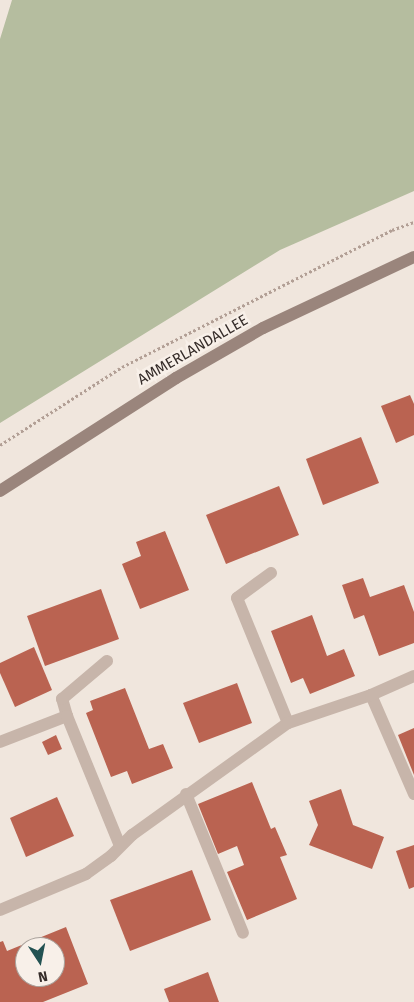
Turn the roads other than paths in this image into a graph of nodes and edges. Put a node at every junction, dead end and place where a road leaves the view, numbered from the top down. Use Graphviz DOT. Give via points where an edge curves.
graph roads {
  1 [pos="414,257"];
  2 [pos="0,491"];
  3 [pos="271,573"];
  4 [pos="107,661"];
  5 [pos="414,676"];
  6 [pos="371,695"];
  7 [pos="68,716"];
  8 [pos="288,724"];
  9 [pos="0,742"];
  10 [pos="186,794"];
  11 [pos="414,794"];
  12 [pos="120,846"];
  13 [pos="0,910"];
  14 [pos="243,933"];
  1 -- 2 [label="main road, AMMERLANDALLEE" via="264,328 184,373"];
  3 -- 8 [label="street" via="237,598"];
  4 -- 7 [label="street" via="62,699"];
  5 -- 6 [label="street"];
  6 -- 8 [label="street"];
  6 -- 11 [label="street"];
  7 -- 9 [label="street"];
  7 -- 12 [label="street"];
  8 -- 10 [label="street"];
  10 -- 12 [label="street"];
  10 -- 14 [label="street"];
  12 -- 13 [label="street" via="86,874"];
}
